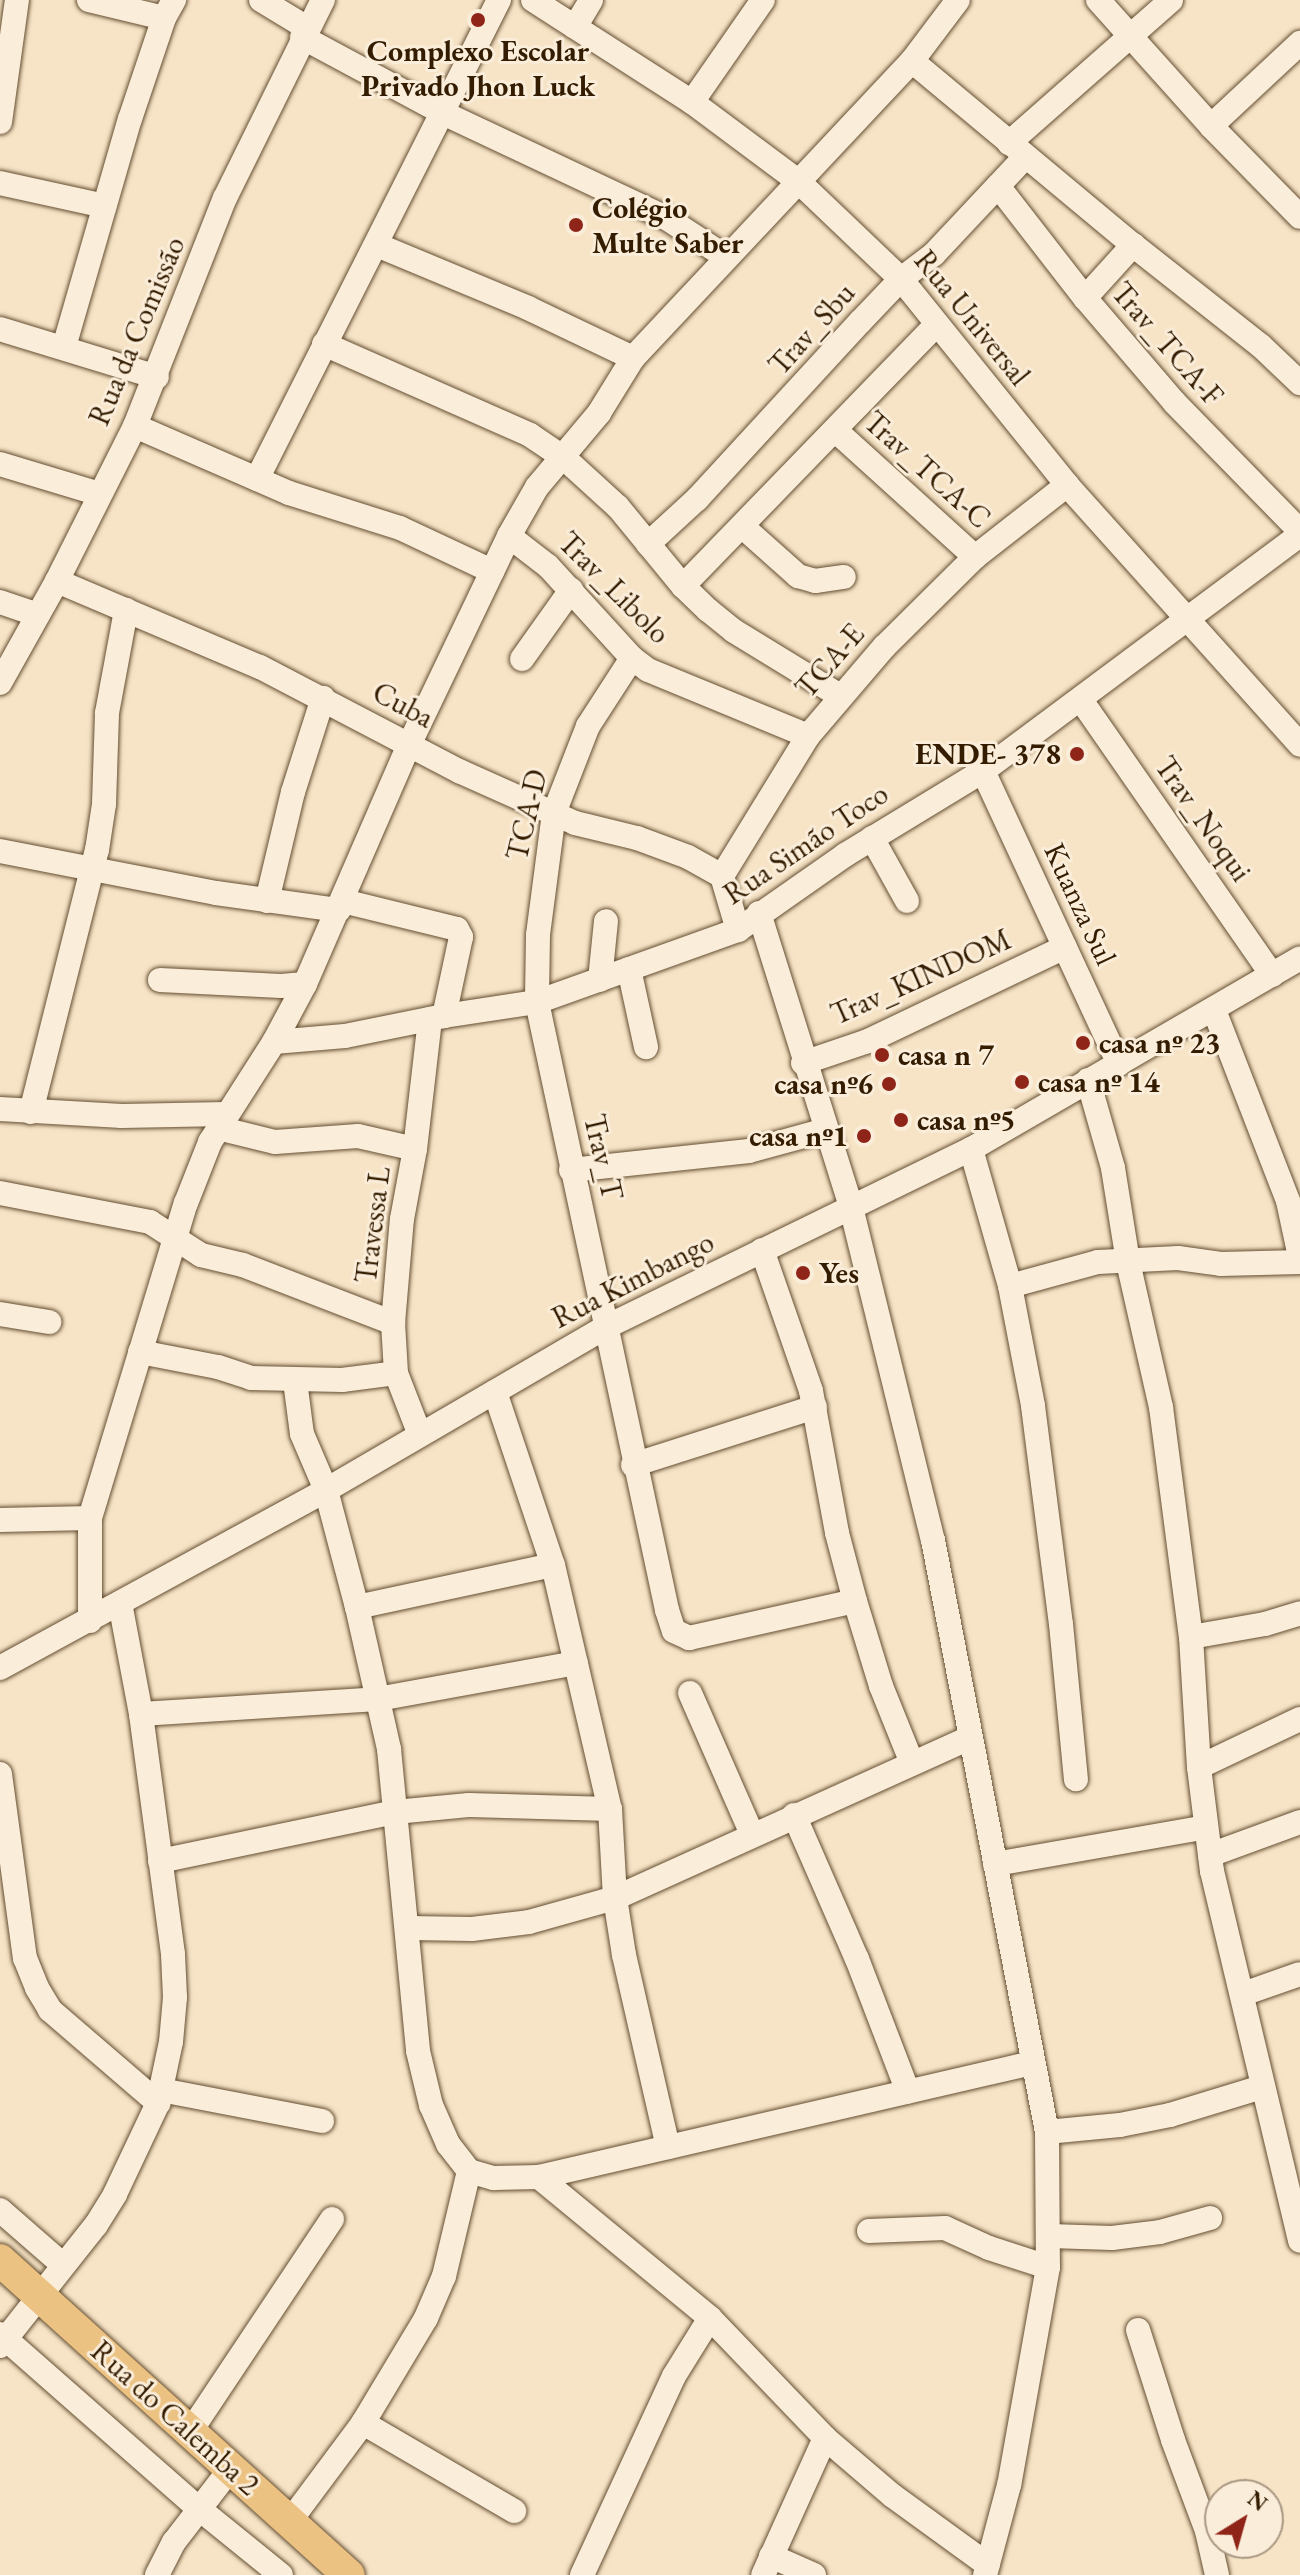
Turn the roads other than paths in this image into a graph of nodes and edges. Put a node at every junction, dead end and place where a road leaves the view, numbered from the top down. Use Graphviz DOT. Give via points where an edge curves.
graph roads {
  1 [pos="17,0"];
  2 [pos="89,0"];
  3 [pos="261,0"];
  4 [pos="323,0"];
  5 [pos="499,0"];
  6 [pos="533,0"];
  7 [pos="591,0"];
  8 [pos="763,0"];
  9 [pos="958,0"];
  10 [pos="1098,0"];
  11 [pos="1171,0"];
  12 [pos="169,9"];
  13 [pos="575,27"];
  14 [pos="304,33"];
  15 [pos="1130,35"];
  16 [pos="1300,43"];
  17 [pos="912,61"];
  18 [pos="692,102"];
  19 [pos="443,113"];
  20 [pos="0,122"];
  21 [pos="1211,126"];
  22 [pos="1017,150"];
  23 [pos="798,181"];
  24 [pos="0,183"];
  25 [pos="998,186"];
  26 [pos="105,206"];
  27 [pos="1300,217"];
  28 [pos="377,245"];
  29 [pos="1133,245"];
  30 [pos="726,257"];
  31 [pos="901,279"];
  32 [pos="1085,298"];
  33 [pos="936,325"];
  34 [pos="0,329"];
  35 [pos="324,344"];
  36 [pos="64,347"];
  37 [pos="633,358"];
  38 [pos="157,377"];
  39 [pos="1300,383"];
  40 [pos="135,426"];
  41 [pos="835,430"];
  42 [pos="563,457"];
  43 [pos="0,464"];
  44 [pos="257,479"];
  45 [pos="1067,485"];
  46 [pos="100,494"];
  47 [pos="743,527"];
  48 [pos="1300,533"];
  49 [pos="509,536"];
  50 [pos="648,544"];
  51 [pos="975,557"];
  52 [pos="492,571"];
  53 [pos="844,577"];
  54 [pos="57,581"];
  55 [pos="683,586"];
  56 [pos="571,590"];
  57 [pos="0,602"];
  58 [pos="126,610"];
  59 [pos="38,615"];
  60 [pos="1185,618"];
  61 [pos="632,658"];
  62 [pos="522,659"];
  63 [pos="0,683"];
  64 [pos="840,696"];
  65 [pos="323,698"];
  66 [pos="1081,700"];
  67 [pos="808,736"];
  68 [pos="409,745"];
  69 [pos="1300,745"];
  70 [pos="983,771"];
  71 [pos="554,813"];
  72 [pos="872,838"];
  73 [pos="0,851"];
  74 [pos="91,871"];
  75 [pos="722,876"];
  76 [pos="267,901"];
  77 [pos="907,901"];
  78 [pos="341,905"];
  79 [pos="759,913"];
  80 [pos="606,921"];
  81 [pos="738,930"];
  82 [pos="1065,947"];
  83 [pos="1300,958"];
  84 [pos="629,969"];
  85 [pos="1272,975"];
  86 [pos="160,980"];
  87 [pos="600,980"];
  88 [pos="305,984"];
  89 [pos="537,1002"];
  90 [pos="1214,1010"];
  91 [pos="437,1017"];
  92 [pos="274,1042"];
  93 [pos="646,1047"];
  94 [pos="803,1063"];
  95 [pos="1119,1064"];
  96 [pos="1088,1080"];
  97 [pos="0,1109"];
  98 [pos="31,1112"];
  99 [pos="222,1121"];
  100 [pos="826,1130"];
  101 [pos="415,1149"];
  102 [pos="971,1149"];
  103 [pos="571,1170"];
  104 [pos="0,1193"];
  105 [pos="851,1207"];
  106 [pos="174,1237"];
  107 [pos="762,1250"];
  108 [pos="1300,1260"];
  109 [pos="1128,1262"];
  110 [pos="1010,1286"];
  111 [pos="0,1314"];
  112 [pos="49,1322"];
  113 [pos="393,1323"];
  114 [pos="606,1327"];
  115 [pos="140,1352"];
  116 [pos="396,1373"];
  117 [pos="295,1381"];
  118 [pos="495,1392"];
  119 [pos="815,1407"];
  120 [pos="420,1435"];
  121 [pos="633,1465"];
  122 [pos="326,1490"];
  123 [pos="90,1518"];
  124 [pos="0,1520"];
  125 [pos="553,1565"];
  126 [pos="855,1601"];
  127 [pos="120,1603"];
  128 [pos="357,1607"];
  129 [pos="1300,1613"];
  130 [pos="90,1621"];
  131 [pos="1191,1637"];
  132 [pos="576,1663"];
  133 [pos="0,1668"];
  134 [pos="690,1693"];
  135 [pos="378,1699"];
  136 [pos="141,1714"];
  137 [pos="1300,1719"];
  138 [pos="970,1738"];
  139 [pos="912,1763"];
  140 [pos="1199,1767"];
  141 [pos="0,1774"];
  142 [pos="1076,1779"];
  143 [pos="610,1809"];
  144 [pos="395,1812"];
  145 [pos="794,1815"];
  146 [pos="1300,1822"];
  147 [pos="1206,1827"];
  148 [pos="752,1834"];
  149 [pos="1210,1855"];
  150 [pos="160,1861"];
  151 [pos="995,1864"];
  152 [pos="615,1898"];
  153 [pos="409,1928"];
  154 [pos="1300,1974"];
  155 [pos="1243,1994"];
  156 [pos="1032,2063"];
  157 [pos="1262,2087"];
  158 [pos="908,2092"];
  159 [pos="159,2096"];
  160 [pos="322,2121"];
  161 [pos="1047,2132"];
  162 [pos="668,2147"];
  163 [pos="469,2171"];
  164 [pos="539,2177"];
  165 [pos="0,2210"];
  166 [pos="1297,2213"];
  167 [pos="1210,2218"];
  168 [pos="332,2219"];
  169 [pos="869,2231"];
  170 [pos="1050,2236"];
  171 [pos="1300,2241"];
  172 [pos="0,2260"];
  173 [pos="62,2264"];
  174 [pos="1048,2267"];
  175 [pos="38,2295"];
  176 [pos="710,2318"];
  177 [pos="1138,2330"];
  178 [pos="2,2339"];
  179 [pos="363,2423"];
  180 [pos="190,2432"];
  181 [pos="825,2438"];
  182 [pos="231,2468"];
  183 [pos="197,2507"];
  184 [pos="514,2511"];
  185 [pos="290,2521"];
  186 [pos="767,2566"];
  187 [pos="986,2570"];
  188 [pos="157,2575"];
  189 [pos="281,2575"];
  190 [pos="349,2575"];
  191 [pos="582,2575"];
  192 [pos="814,2575"];
  193 [pos="1217,2575"];
  1 -- 20 [label="street"];
  2 -- 12 [label="street"];
  3 -- 14 [label="street"];
  4 -- 14 [label="street, Rua da Comissão"];
  5 -- 19 [label="street"];
  6 -- 13 [label="street, Rua Universal"];
  7 -- 13 [label="street"];
  8 -- 18 [label="street"];
  9 -- 17 [label="street"];
  10 -- 15 [label="street"];
  11 -- 15 [label="street, Trav_Sbu"];
  12 -- 26 [label="street"];
  13 -- 18 [label="street, Rua Universal"];
  14 -- 19 [label="street"];
  14 -- 38 [label="street, Rua da Comissão" via="225,198"];
  15 -- 21 [label="street"];
  15 -- 22 [label="street, Trav_Sbu"];
  16 -- 21 [label="street"];
  17 -- 22 [label="street"];
  17 -- 23 [label="street"];
  18 -- 23 [label="street, Rua Universal"];
  19 -- 28 [label="street"];
  19 -- 30 [label="street" via="668,219"];
  21 -- 27 [label="street"];
  22 -- 25 [label="street, Trav_Sbu"];
  22 -- 29 [label="street"];
  23 -- 30 [label="street"];
  23 -- 31 [label="street, Rua Universal"];
  24 -- 26 [label="street"];
  25 -- 31 [label="street, Trav_Sbu" via="934,254"];
  25 -- 32 [label="street, Trav_TCA-F"];
  26 -- 36 [label="street"];
  28 -- 35 [label="street"];
  28 -- 37 [label="street"];
  29 -- 32 [label="street"];
  29 -- 39 [label="street"];
  30 -- 37 [label="street"];
  31 -- 33 [label="street, Rua Universal"];
  31 -- 50 [label="street, Trav_Sbu" via="697,499"];
  32 -- 48 [label="street, Trav_TCA-F" via="1203,434"];
  33 -- 41 [label="street"];
  33 -- 45 [label="street, Rua Universal"];
  34 -- 36 [label="street"];
  35 -- 42 [label="street" via="530,435"];
  35 -- 44 [label="street"];
  36 -- 38 [label="street"];
  37 -- 42 [label="street"];
  38 -- 40 [label="street, Rua da Comissão"];
  40 -- 44 [label="street"];
  40 -- 46 [label="street, Rua da Comissão"];
  41 -- 47 [label="street"];
  41 -- 51 [label="street, Trav_TCA-C"];
  42 -- 49 [label="street" via="537,487"];
  42 -- 50 [label="street" via="618,507"];
  43 -- 46 [label="street"];
  44 -- 52 [label="street" via="400,528"];
  45 -- 51 [label="street, TCA-E"];
  45 -- 60 [label="street, Rua Universal"];
  46 -- 54 [label="street, Rua da Comissão"];
  47 -- 53 [label="street" via="798,576 815,581"];
  47 -- 55 [label="street"];
  48 -- 60 [label="street, Rua Simão Toco"];
  49 -- 52 [label="street"];
  49 -- 56 [label="street, Trav_Libolo"];
  50 -- 55 [label="street"];
  51 -- 64 [label="street, TCA-E"];
  52 -- 68 [label="street"];
  54 -- 58 [label="street, Cuba"];
  54 -- 59 [label="street, Rua da Comissão"];
  55 -- 64 [label="street" via="734,631"];
  56 -- 61 [label="street, Trav_Libolo"];
  56 -- 62 [label="street"];
  57 -- 59 [label="street"];
  58 -- 65 [label="street, Cuba"];
  58 -- 74 [label="street" via="107,713 104,804"];
  59 -- 63 [label="street, Rua da Comissão"];
  60 -- 66 [label="street, Rua Simão Toco"];
  60 -- 69 [label="street, Rua Universal"];
  61 -- 67 [label="street, Trav_Libolo" via="661,676"];
  61 -- 71 [label="street, TCA-D" via="588,726"];
  64 -- 67 [label="street, TCA-E"];
  65 -- 68 [label="street, Cuba"];
  65 -- 76 [label="street"];
  66 -- 70 [label="street, Rua Simão Toco"];
  66 -- 85 [label="street, Trav_Noqui"];
  67 -- 75 [label="street, TCA-E"];
  68 -- 71 [label="street, Cuba"];
  68 -- 78 [label="street"];
  70 -- 72 [label="street, Rua Simão Toco"];
  70 -- 82 [label="street, Kuanza Sul"];
  71 -- 75 [label="street, Cuba" via="688,857"];
  71 -- 89 [label="street, TCA-D" via="538,935"];
  72 -- 77 [label="street"];
  72 -- 79 [label="street, Rua Simão Toco"];
  73 -- 74 [label="street"];
  74 -- 76 [label="street"];
  74 -- 98 [label="street"];
  75 -- 81 [label="street"];
  76 -- 78 [label="street"];
  78 -- 88 [label="street"];
  78 -- 91 [label="street, Travessa L" via="457,929 461,937"];
  79 -- 81 [label="street, Rua Simão Toco"];
  79 -- 94 [label="street"];
  80 -- 87 [label="street"];
  81 -- 84 [label="street, Rua Simão Toco"];
  82 -- 94 [label="street, Trav_KINDOM" via="868,1041"];
  82 -- 95 [label="street, Kuanza Sul"];
  83 -- 85 [label="street, Rua Kimbango"];
  84 -- 87 [label="street, Rua Simão Toco"];
  84 -- 93 [label="street"];
  85 -- 90 [label="street, Rua Kimbango"];
  86 -- 88 [label="street"];
  87 -- 89 [label="street, Rua Simão Toco"];
  88 -- 92 [label="street"];
  89 -- 91 [label="street, Rua Simão Toco"];
  89 -- 103 [label="street, Trav_T"];
  90 -- 95 [label="street, Rua Kimbango"];
  90 -- 108 [label="street" via="1288,1201"];
  91 -- 92 [label="street, Rua Simão Toco" via="345,1036"];
  91 -- 101 [label="street, Travessa L"];
  92 -- 99 [label="street"];
  94 -- 100 [label="street"];
  95 -- 96 [label="street, Rua Kimbango"];
  96 -- 102 [label="street, Rua Kimbango"];
  96 -- 109 [label="street" via="1113,1168"];
  97 -- 98 [label="street"];
  98 -- 99 [label="street"];
  99 -- 101 [label="street" via="275,1142 358,1136"];
  99 -- 106 [label="street"];
  100 -- 103 [label="street" via="749,1151"];
  100 -- 105 [label="street"];
  101 -- 113 [label="street, Travessa L" via="402,1219"];
  102 -- 105 [label="street, Rua Kimbango"];
  102 -- 110 [label="street"];
  103 -- 114 [label="street, Trav_T"];
  104 -- 106 [label="street" via="150,1222"];
  105 -- 107 [label="street, Rua Kimbango"];
  105 -- 138 [label="street" via="933,1540"];
  106 -- 113 [label="street" via="201,1255 243,1265"];
  106 -- 115 [label="street"];
  107 -- 114 [label="street, Rua Kimbango"];
  107 -- 119 [label="street"];
  108 -- 109 [label="street"];
  109 -- 110 [label="street" via="1098,1262"];
  109 -- 131 [label="street" via="1161,1407"];
  110 -- 142 [label="street" via="1033,1406"];
  111 -- 112 [label="street"];
  113 -- 116 [label="street, Travessa L"];
  114 -- 118 [label="street, Rua Kimbango"];
  114 -- 121 [label="street, Trav_T"];
  115 -- 117 [label="street" via="251,1378"];
  115 -- 123 [label="street"];
  116 -- 117 [label="street"];
  116 -- 120 [label="street, Travessa L"];
  117 -- 122 [label="street" via="302,1434"];
  118 -- 120 [label="street, Rua Kimbango"];
  118 -- 125 [label="street"];
  119 -- 121 [label="street"];
  119 -- 126 [label="street"];
  120 -- 122 [label="street, Rua Kimbango"];
  121 -- 126 [label="street, Trav_T" via="667,1610 681,1636"];
  122 -- 127 [label="street, Rua Kimbango"];
  122 -- 128 [label="street"];
  123 -- 124 [label="street"];
  123 -- 130 [label="street"];
  125 -- 128 [label="street"];
  125 -- 132 [label="street"];
  126 -- 139 [label="street"];
  127 -- 130 [label="street, Rua Kimbango"];
  127 -- 136 [label="street"];
  128 -- 135 [label="street"];
  129 -- 131 [label="street"];
  130 -- 133 [label="street, Rua Kimbango"];
  131 -- 140 [label="street"];
  132 -- 135 [label="street"];
  132 -- 143 [label="street"];
  134 -- 148 [label="street"];
  135 -- 136 [label="street"];
  135 -- 144 [label="street"];
  136 -- 150 [label="street"];
  137 -- 140 [label="street"];
  138 -- 139 [label="street"];
  138 -- 151 [label="street"];
  139 -- 145 [label="street"];
  140 -- 147 [label="street"];
  141 -- 159 [label="street" via="25,1958 37,1988 50,2010"];
  143 -- 144 [label="street" via="469,1805"];
  143 -- 152 [label="street"];
  144 -- 150 [label="street"];
  144 -- 153 [label="street"];
  145 -- 148 [label="street"];
  145 -- 158 [label="street"];
  146 -- 149 [label="street"];
  147 -- 149 [label="street"];
  147 -- 151 [label="street"];
  148 -- 152 [label="street"];
  149 -- 155 [label="street"];
  150 -- 159 [label="street" via="175,1997"];
  151 -- 156 [label="street"];
  152 -- 153 [label="street" via="529,1922 472,1929"];
  152 -- 162 [label="street" via="636,2018"];
  153 -- 163 [label="street" via="418,2051 431,2105 448,2144"];
  154 -- 155 [label="street"];
  155 -- 157 [label="street"];
  156 -- 158 [label="street"];
  156 -- 161 [label="street"];
  157 -- 161 [label="street" via="1170,2115"];
  157 -- 166 [label="street"];
  158 -- 162 [label="street"];
  159 -- 160 [label="street"];
  159 -- 173 [label="street" via="109,2204"];
  161 -- 170 [label="street"];
  162 -- 164 [label="street"];
  163 -- 164 [label="street" via="494,2178"];
  163 -- 179 [label="street" via="444,2276 426,2318"];
  164 -- 176 [label="street"];
  165 -- 173 [label="street"];
  166 -- 171 [label="street"];
  167 -- 170 [label="street" via="1112,2238"];
  168 -- 180 [label="street"];
  169 -- 174 [label="street" via="945,2228"];
  170 -- 174 [label="street"];
  172 -- 175 [label="main road, Rua do Calemba 2"];
  173 -- 175 [label="street"];
  174 -- 187 [label="street" via="1009,2485"];
  175 -- 178 [label="street"];
  175 -- 180 [label="main road, Rua do Calemba 2"];
  176 -- 181 [label="street"];
  176 -- 191 [label="street" via="674,2376"];
  177 -- 193 [label="street"];
  178 -- 183 [label="street"];
  179 -- 184 [label="street"];
  179 -- 185 [label="street"];
  180 -- 182 [label="main road, Rua do Calemba 2"];
  181 -- 186 [label="street"];
  181 -- 187 [label="street"];
  182 -- 183 [label="street"];
  182 -- 185 [label="main road, Rua do Calemba 2"];
  183 -- 188 [label="street"];
  183 -- 189 [label="street"];
  185 -- 190 [label="main road, Rua do Calemba 2"];
  186 -- 192 [label="street"];
}
